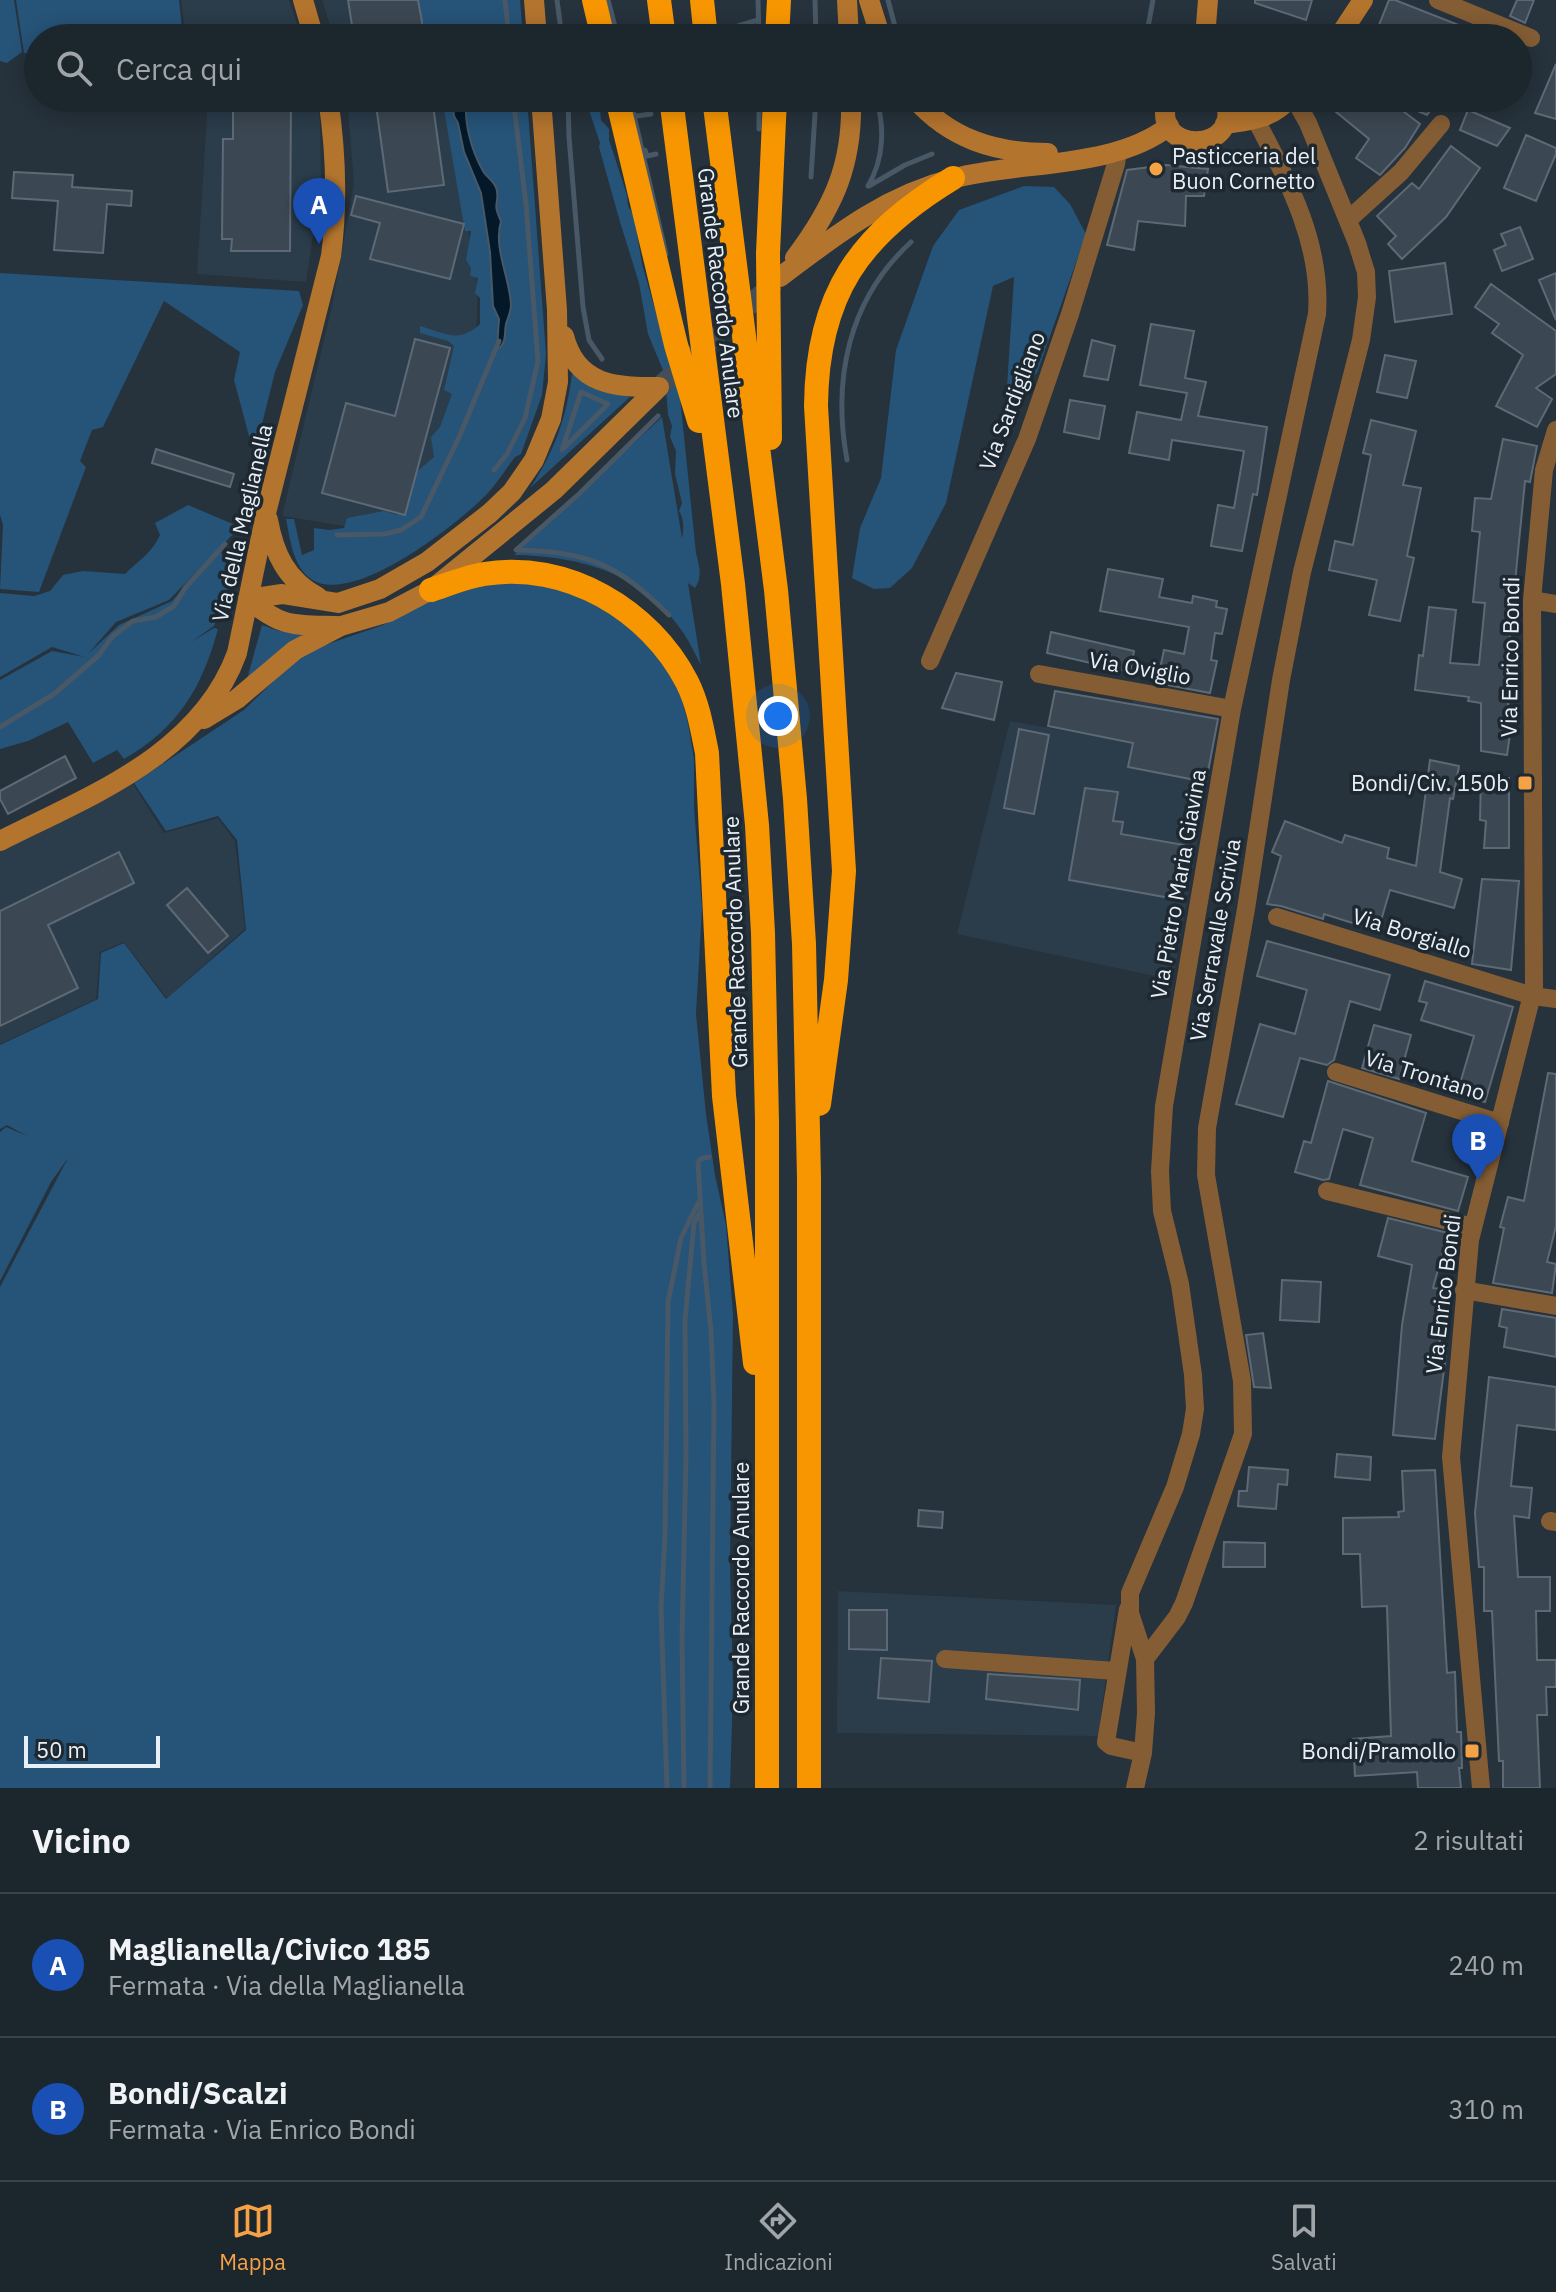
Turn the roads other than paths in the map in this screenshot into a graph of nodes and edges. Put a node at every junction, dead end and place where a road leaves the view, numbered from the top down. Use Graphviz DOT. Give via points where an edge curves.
graph roads {
  1 [pos="303,0"];
  2 [pos="534,0"];
  3 [pos="594,0"];
  4 [pos="659,0"];
  5 [pos="702,0"];
  6 [pos="779,0"];
  7 [pos="847,0"];
  8 [pos="869,0"];
  9 [pos="1208,0"];
  10 [pos="1363,0"];
  11 [pos="1438,0"];
  12 [pos="310,24"];
  13 [pos="536,24"];
  14 [pos="600,24"];
  15 [pos="662,24"];
  16 [pos="705,24"];
  17 [pos="778,24"];
  18 [pos="848,24"];
  19 [pos="877,24"];
  20 [pos="1206,24"];
  21 [pos="1347,24"];
  22 [pos="1497,24"];
  23 [pos="329,112"];
  24 [pos="542,112"];
  25 [pos="620,112"];
  26 [pos="673,112"];
  27 [pos="716,112"];
  28 [pos="774,112"];
  29 [pos="851,112"];
  30 [pos="928,112"];
  31 [pos="1166,112"];
  32 [pos="1227,112"];
  33 [pos="1274,112"];
  34 [pos="1301,112"];
  35 [pos="1256,120"];
  36 [pos="1225,124"];
  37 [pos="1441,124"];
  38 [pos="1169,126"];
  39 [pos="1109,152"];
  40 [pos="953,178"];
  41 [pos="1348,220"];
  42 [pos="557,310"];
  43 [pos="1556,430"];
  44 [pos="720,491"];
  45 [pos="266,513"];
  46 [pos="771,544"];
  47 [pos="431,590"];
  48 [pos="248,599"];
  49 [pos="1532,600"];
  50 [pos="332,603"];
  51 [pos="1556,604"];
  52 [pos="341,626"];
  53 [pos="930,661"];
  54 [pos="1039,674"];
  55 [pos="1232,709"];
  56 [pos="190,727"];
  57 [pos="0,841"];
  58 [pos="1277,917"];
  59 [pos="1533,996"];
  60 [pos="1556,999"];
  61 [pos="1336,1072"];
  62 [pos="1500,1123"];
  63 [pos="809,1178"];
  64 [pos="1327,1191"];
  65 [pos="1473,1227"];
  66 [pos="1464,1290"];
  67 [pos="1556,1306"];
  68 [pos="767,1410"];
  69 [pos="1129,1602"];
  70 [pos="945,1659"];
  71 [pos="1145,1659"];
  72 [pos="1116,1671"];
  73 [pos="1143,1753"];
  74 [pos="767,1788"];
  75 [pos="809,1788"];
  76 [pos="1135,1788"];
  77 [pos="1481,1788"];
  1 -- 12 [label="main road"];
  2 -- 13 [label="main road"];
  3 -- 14 [label="highway"];
  4 -- 15 [label="highway"];
  5 -- 16 [label="highway"];
  6 -- 17 [label="highway"];
  7 -- 18 [label="main road"];
  8 -- 19 [label="main road"];
  9 -- 20 [label="main road"];
  10 -- 21 [label="main road"];
  11 -- 22 [label="street"];
  23 -- 45 [label="main road, Via della Maglianella" via="336,176 331,256"];
  24 -- 42 [label="main road"];
  25 -- 44 [label="highway" via="676,345"];
  26 -- 44 [label="highway, Grande Raccordo Anulare"];
  27 -- 46 [label="highway, Grande Raccordo Anulare"];
  28 -- 46 [label="highway" via="768,253"];
  29 -- 40 [label="main road" via="840,183 817,228 780,277 868,213"];
  30 -- 39 [label="main road" via="955,132 1000,150"];
  31 -- 38 [label="main road"];
  32 -- 36 [label="main road"];
  33 -- 35 [label="main road"];
  34 -- 41 [label="street, Via Serravalle Scrivia"];
  35 -- 36 [label="main road"];
  35 -- 55 [label="street, Via Pietro Maria Giavina" via="1300,210 1318,288 1312,341"];
  36 -- 38 [label="main road" via="1212,138 1193,142"];
  37 -- 41 [label="street" via="1401,172"];
  38 -- 39 [label="main road" via="1148,140"];
  39 -- 40 [label="main road"];
  39 -- 53 [label="street, Via Sardigliano" via="1116,164 1027,439"];
  40 -- 63 [label="highway" via="909,206 865,249 834,301 819,349 816,406 844,871 836,980"];
  41 -- 71 [label="street, Via Serravalle Scrivia" via="1366,272 1364,327 1302,572 1207,1128 1206,1175 1242,1381 1243,1434 1184,1603"];
  42 -- 47 [label="main road" via="567,351 588,374 620,387 659,387 554,490"];
  42 -- 50 [label="main road" via="558,382 551,419 534,460 512,492 413,572 358,599"];
  43 -- 49 [label="street, Via Enrico Bondi" via="1544,470"];
  44 -- 68 [label="highway, Grande Raccordo Anulare" via="753,769 763,933"];
  45 -- 48 [label="main road, Via della Maglianella"];
  45 -- 50 [label="main road" via="282,564 302,587"];
  46 -- 63 [label="highway, Grande Raccordo Anulare" via="804,944"];
  47 -- 52 [label="main road" via="389,612"];
  47 -- 68 [label="highway" via="501,573 577,584 638,620 687,683 707,753 725,1111 752,1346"];
  48 -- 50 [label="main road" via="282,594"];
  48 -- 52 [label="main road" via="289,624"];
  48 -- 56 [label="main road, Via della Maglianella" via="232,668"];
  49 -- 51 [label="street"];
  49 -- 59 [label="street, Via Enrico Bondi"];
  52 -- 56 [label="main road" via="295,650 237,699"];
  54 -- 55 [label="street, Via Oviglio"];
  55 -- 69 [label="street, Via Pietro Maria Giavina" via="1164,1106 1160,1171 1195,1409 1175,1487"];
  56 -- 57 [label="main road, Via della Maglianella" via="127,775"];
  58 -- 59 [label="street, Via Borgiallo"];
  59 -- 60 [label="street, Via Borgiallo"];
  59 -- 62 [label="street, Via Enrico Bondi"];
  61 -- 62 [label="street, Via Trontano"];
  62 -- 65 [label="street, Via Enrico Bondi"];
  63 -- 75 [label="highway, Grande Raccordo Anulare"];
  64 -- 65 [label="street"];
  65 -- 66 [label="street, Via Enrico Bondi"];
  66 -- 67 [label="street"];
  66 -- 77 [label="street, Via Enrico Bondi" via="1450,1468"];
  68 -- 74 [label="highway, Grande Raccordo Anulare"];
  69 -- 71 [label="street"];
  69 -- 72 [label="street, Via Pietro Maria Giavina"];
  70 -- 72 [label="street"];
  71 -- 73 [label="street"];
  72 -- 73 [label="street, Via Pietro Maria Giavina" via="1106,1742"];
  73 -- 76 [label="street"];
}
